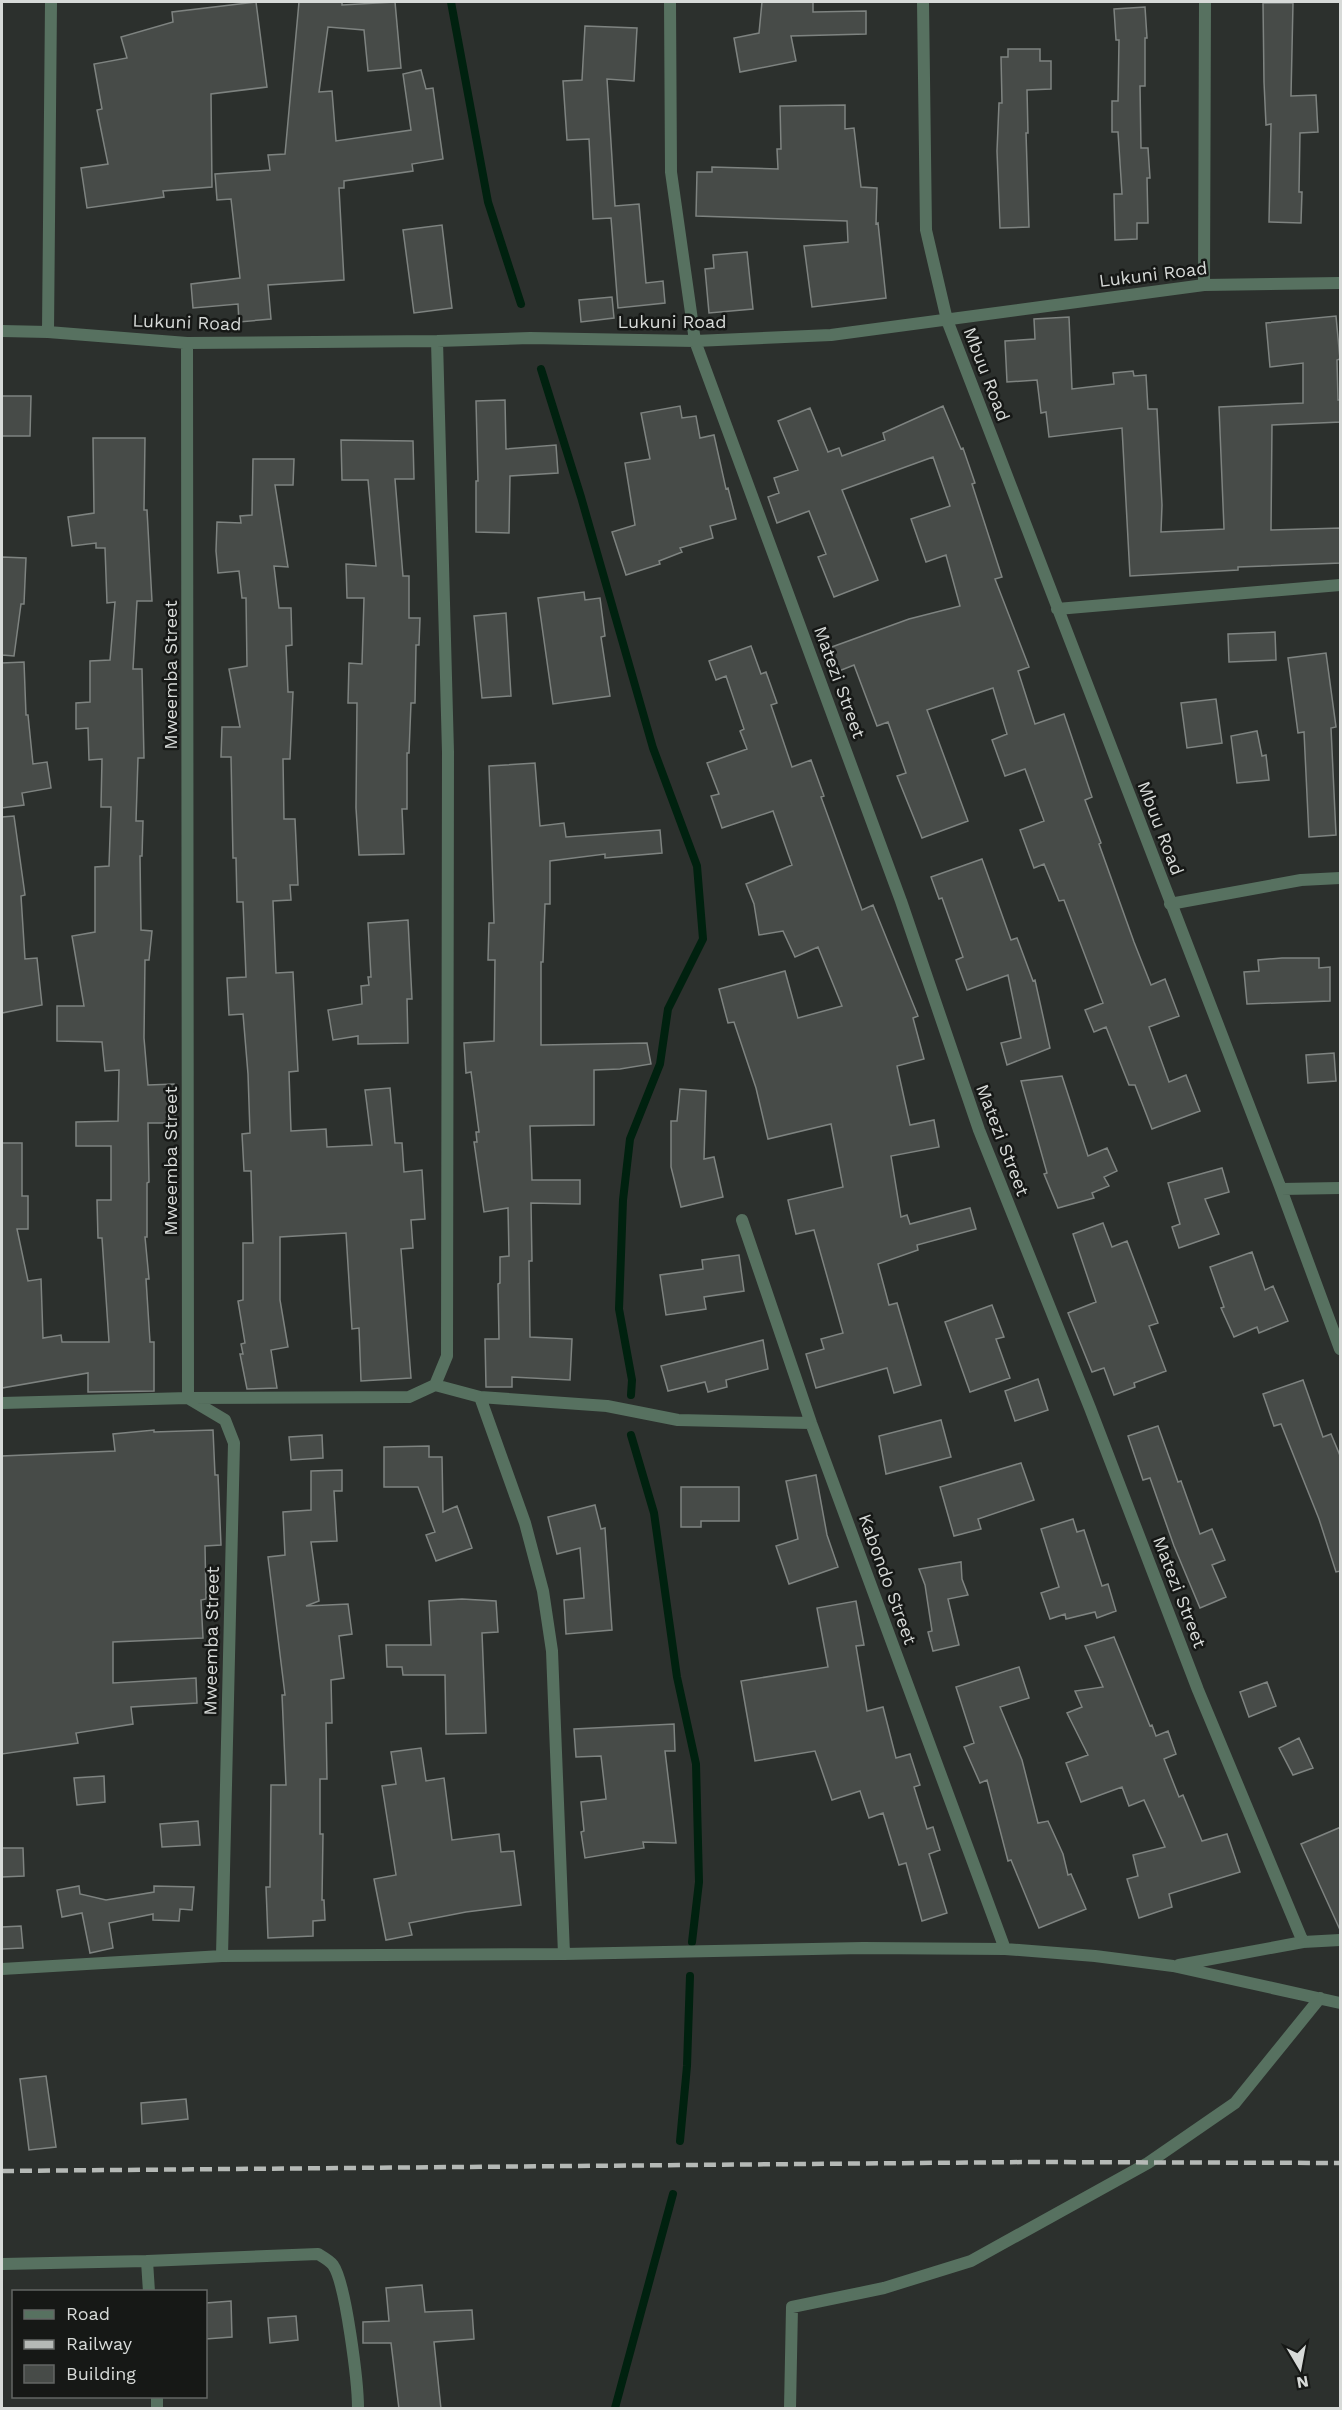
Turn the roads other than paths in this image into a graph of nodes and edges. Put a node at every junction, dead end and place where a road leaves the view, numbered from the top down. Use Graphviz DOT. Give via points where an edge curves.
graph roads {
  1 [pos="51,2"];
  2 [pos="670,2"];
  3 [pos="923,2"];
  4 [pos="1205,2"];
  5 [pos="1341,283"];
  6 [pos="1204,285"];
  7 [pos="947,320"];
  8 [pos="2,331"];
  9 [pos="48,332"];
  10 [pos="696,341"];
  11 [pos="436,342"];
  12 [pos="187,343"];
  13 [pos="1341,585"];
  14 [pos="1057,609"];
  15 [pos="1341,878"];
  16 [pos="1170,904"];
  17 [pos="1341,1188"];
  18 [pos="1281,1189"];
  19 [pos="742,1220"];
  20 [pos="1341,1349"];
  21 [pos="435,1385"];
  22 [pos="480,1397"];
  23 [pos="188,1398"];
  24 [pos="2,1403"];
  25 [pos="811,1423"];
  26 [pos="1341,1940"];
  27 [pos="1303,1942"];
  28 [pos="1005,1949"];
  29 [pos="564,1954"];
  30 [pos="222,1956"];
  31 [pos="1173,1966"];
  32 [pos="2,1969"];
  33 [pos="1320,1998"];
  34 [pos="1341,2003"];
  35 [pos="147,2261"];
  36 [pos="2,2264"];
  37 [pos="150,2290"];
  38 [pos="358,2409"];
  39 [pos="790,2409"];
  1 -- 9 [label="street"];
  2 -- 10 [label="street, Matezi Street" via="671,172"];
  3 -- 7 [label="street, Mbuu Road" via="926,230"];
  4 -- 6 [label="street"];
  5 -- 6 [label="street, Lukuni Road"];
  6 -- 7 [label="street, Lukuni Road"];
  7 -- 10 [label="street, Lukuni Road" via="831,335"];
  7 -- 14 [label="street, Mbuu Road"];
  8 -- 9 [label="street, Lukuni Road"];
  9 -- 12 [label="street, Lukuni Road"];
  10 -- 11 [label="street, Lukuni Road" via="530,338"];
  10 -- 27 [label="street, Matezi Street" via="901,901 979,1130 1198,1690"];
  11 -- 12 [label="street, Lukuni Road"];
  11 -- 21 [label="street" via="448,753 448,1074 447,1356"];
  12 -- 23 [label="street, Mweemba Street"];
  13 -- 14 [label="street"];
  14 -- 16 [label="street, Mbuu Road"];
  15 -- 16 [label="street" via="1301,880"];
  16 -- 18 [label="street, Mbuu Road"];
  17 -- 18 [label="street"];
  18 -- 20 [label="street, Mbuu Road"];
  19 -- 25 [label="street, Kabondo Street"];
  21 -- 22 [label="street"];
  21 -- 23 [label="street" via="409,1397"];
  22 -- 25 [label="street" via="607,1406 678,1419"];
  22 -- 29 [label="street" via="525,1523 543,1590 552,1651"];
  23 -- 24 [label="street"];
  23 -- 30 [label="street, Mweemba Street" via="225,1420 234,1443"];
  25 -- 28 [label="street, Kabondo Street"];
  26 -- 27 [label="street"];
  27 -- 31 [label="street"];
  28 -- 29 [label="street"];
  28 -- 31 [label="street"];
  29 -- 30 [label="street"];
  30 -- 32 [label="street"];
  31 -- 33 [label="street"];
  33 -- 34 [label="street"];
  33 -- 39 [label="street" via="1235,2103 1148,2163 971,2260 884,2288 792,2307"];
  35 -- 36 [label="street"];
  35 -- 37 [label="street"];
  35 -- 38 [label="street" via="318,2254 333,2265 341,2283"];
}
